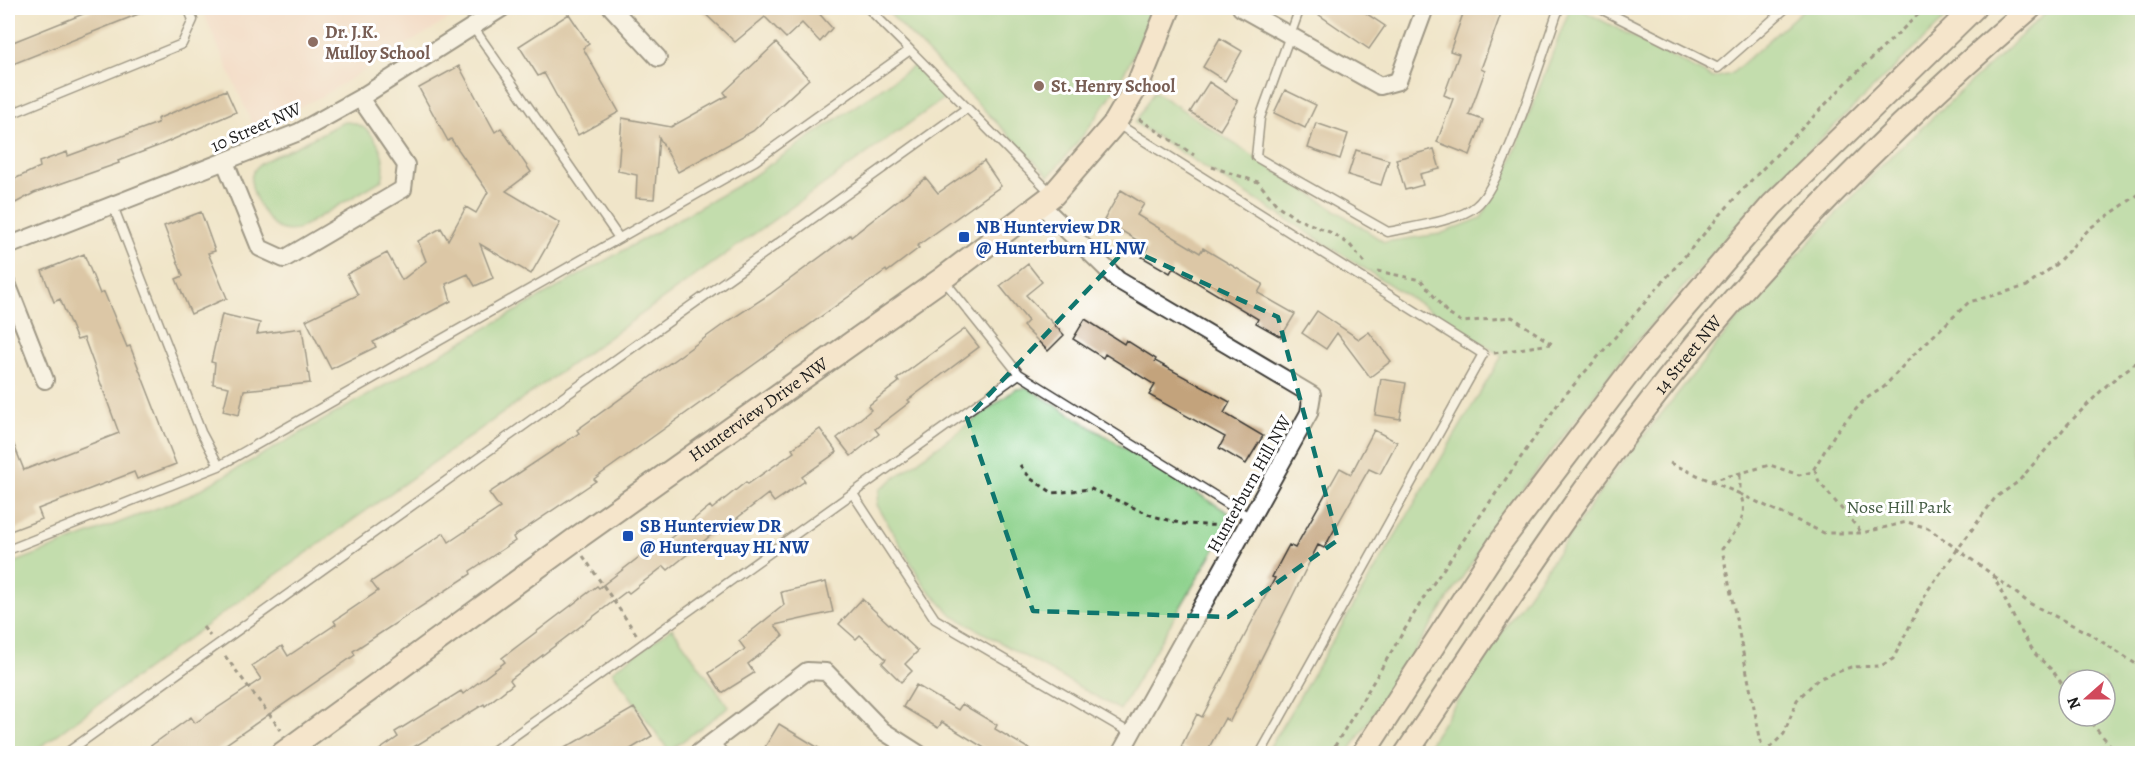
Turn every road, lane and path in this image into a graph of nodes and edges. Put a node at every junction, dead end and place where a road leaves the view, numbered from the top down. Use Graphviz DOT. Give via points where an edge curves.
graph roads {
  1 [pos="188,8"];
  2 [pos="502,8"];
  3 [pos="612,8"];
  4 [pos="868,8"];
  5 [pos="1169,8"];
  6 [pos="1241,8"];
  7 [pos="1300,8"];
  8 [pos="1425,8"];
  9 [pos="1559,8"];
  10 [pos="1599,8"];
  11 [pos="1786,8"];
  12 [pos="1974,8"];
  13 [pos="2030,8"];
  14 [pos="473,27"];
  15 [pos="1290,34"];
  16 [pos="910,50"];
  17 [pos="658,58"];
  18 [pos="360,98"];
  19 [pos="967,108"];
  20 [pos="8,115"];
  21 [pos="1119,116"];
  22 [pos="1200,159"];
  23 [pos="225,162"];
  24 [pos="1209,166"];
  25 [pos="2142,192"];
  26 [pos="1047,200"];
  27 [pos="113,206"];
  28 [pos="619,238"];
  29 [pos="8,246"];
  30 [pos="1369,265"];
  31 [pos="1375,270"];
  32 [pos="942,279"];
  33 [pos="8,286"];
  34 [pos="1483,354"];
  35 [pos="2142,358"];
  36 [pos="1019,374"];
  37 [pos="45,380"];
  38 [pos="1670,463"];
  39 [pos="1020,465"];
  40 [pos="219,466"];
  41 [pos="1814,470"];
  42 [pos="1740,475"];
  43 [pos="1711,481"];
  44 [pos="853,494"];
  45 [pos="1740,494"];
  46 [pos="1250,523"];
  47 [pos="1862,533"];
  48 [pos="1957,548"];
  49 [pos="8,550"];
  50 [pos="588,564"];
  51 [pos="1993,575"];
  52 [pos="203,627"];
  53 [pos="643,643"];
  54 [pos="217,645"];
  55 [pos="2142,668"];
  56 [pos="2057,677"];
  57 [pos="2096,728"];
  58 [pos="1132,734"];
  59 [pos="719,747"];
  60 [pos="287,749"];
  61 [pos="65,753"];
  62 [pos="489,753"];
  63 [pos="697,753"];
  64 [pos="919,753"];
  65 [pos="1120,753"];
  66 [pos="1260,753"];
  67 [pos="1364,753"];
  68 [pos="1406,753"];
  69 [pos="1763,753"];
  70 [pos="2118,753"];
  1 -- 20 [label="lane" via="193,20 182,44"];
  2 -- 14 [label="street, 10 Street NW"];
  3 -- 17 [label="street"];
  4 -- 16 [label="lane"];
  5 -- 21 [label="main road, Hunterview Drive NW" via="1139,82"];
  6 -- 15 [label="street"];
  7 -- 15 [label="lane"];
  8 -- 15 [label="street" via="1398,81 1380,86"];
  9 -- 15 [label="lane" via="1497,177 1476,207 1436,223 1388,232 1256,157 1260,118"];
  10 -- 11 [label="lane" via="1718,68"];
  12 -- 67 [label="main road, 14 Street NW" via="1772,205 1635,365 1500,543"];
  13 -- 68 [label="main road, 14 Street NW" via="1804,222 1729,306 1544,546"];
  14 -- 18 [label="street, 10 Street NW"];
  14 -- 28 [label="lane"];
  16 -- 19 [label="lane"];
  16 -- 28 [label="lane" via="755,161"];
  18 -- 23 [label="street, 10 Street NW" via="299,132"];
  18 -- 23 [label="street" via="406,165 403,189 284,259 260,248"];
  19 -- 26 [label="lane"];
  19 -- 54 [label="lane"];
  21 -- 22 [label="path"];
  21 -- 26 [label="main road, Hunterview Drive NW"];
  21 -- 34 [label="lane"];
  23 -- 27 [label="street, 10 Street NW"];
  24 -- 30 [label="path" via="1258,182 1277,205 1295,218 1332,233"];
  25 -- 41 [label="path" via="2090,228 2054,266 2027,286 1969,302 1884,387 1864,400 1836,432"];
  26 -- 32 [label="main road, Hunterview Drive NW"];
  26 -- 46 [label="street, Hunterburn Hill NW" via="1118,280 1312,395 1309,413"];
  27 -- 29 [label="street, 10 Street NW"];
  27 -- 40 [label="lane" via="201,432"];
  28 -- 40 [label="lane"];
  31 -- 34 [label="path" via="1421,280 1448,314 1462,322 1512,317 1552,344"];
  32 -- 36 [label="lane"];
  32 -- 60 [label="main road, Hunterview Drive NW"];
  33 -- 37 [label="street"];
  34 -- 66 [label="lane"];
  35 -- 48 [label="path" via="2108,384 2018,482 1995,498"];
  36 -- 44 [label="lane"];
  36 -- 46 [label="lane"];
  38 -- 43 [label="path"];
  39 -- 46 [label="path" via="1031,479 1053,493 1091,489 1153,516 1183,524"];
  40 -- 49 [label="lane"];
  41 -- 42 [label="path" via="1799,475 1771,465"];
  41 -- 47 [label="path" via="1819,482"];
  42 -- 43 [label="path"];
  42 -- 45 [label="path"];
  43 -- 45 [label="path"];
  44 -- 53 [label="lane"];
  44 -- 58 [label="lane" via="935,619"];
  45 -- 47 [label="path" via="1824,533"];
  45 -- 69 [label="path" via="1745,505 1742,522 1722,549"];
  46 -- 58 [label="street, Hunterburn Hill NW"];
  47 -- 48 [label="path" via="1907,522 1928,528"];
  48 -- 51 [label="path"];
  48 -- 69 [label="path" via="1928,590 1893,659 1881,666 1851,667 1818,679 1797,700 1784,734"];
  50 -- 53 [label="path"];
  51 -- 55 [label="path" via="2029,603 2090,634"];
  51 -- 56 [label="path" via="2019,628 2036,655"];
  52 -- 54 [label="path"];
  53 -- 62 [label="lane"];
  54 -- 60 [label="path"];
  54 -- 61 [label="lane"];
  57 -- 70 [label="path"];
  58 -- 65 [label="street, Hunterburn Hill NW"];
  59 -- 63 [label="street"];
  59 -- 64 [label="street" via="807,671 826,672 883,731"];
}
